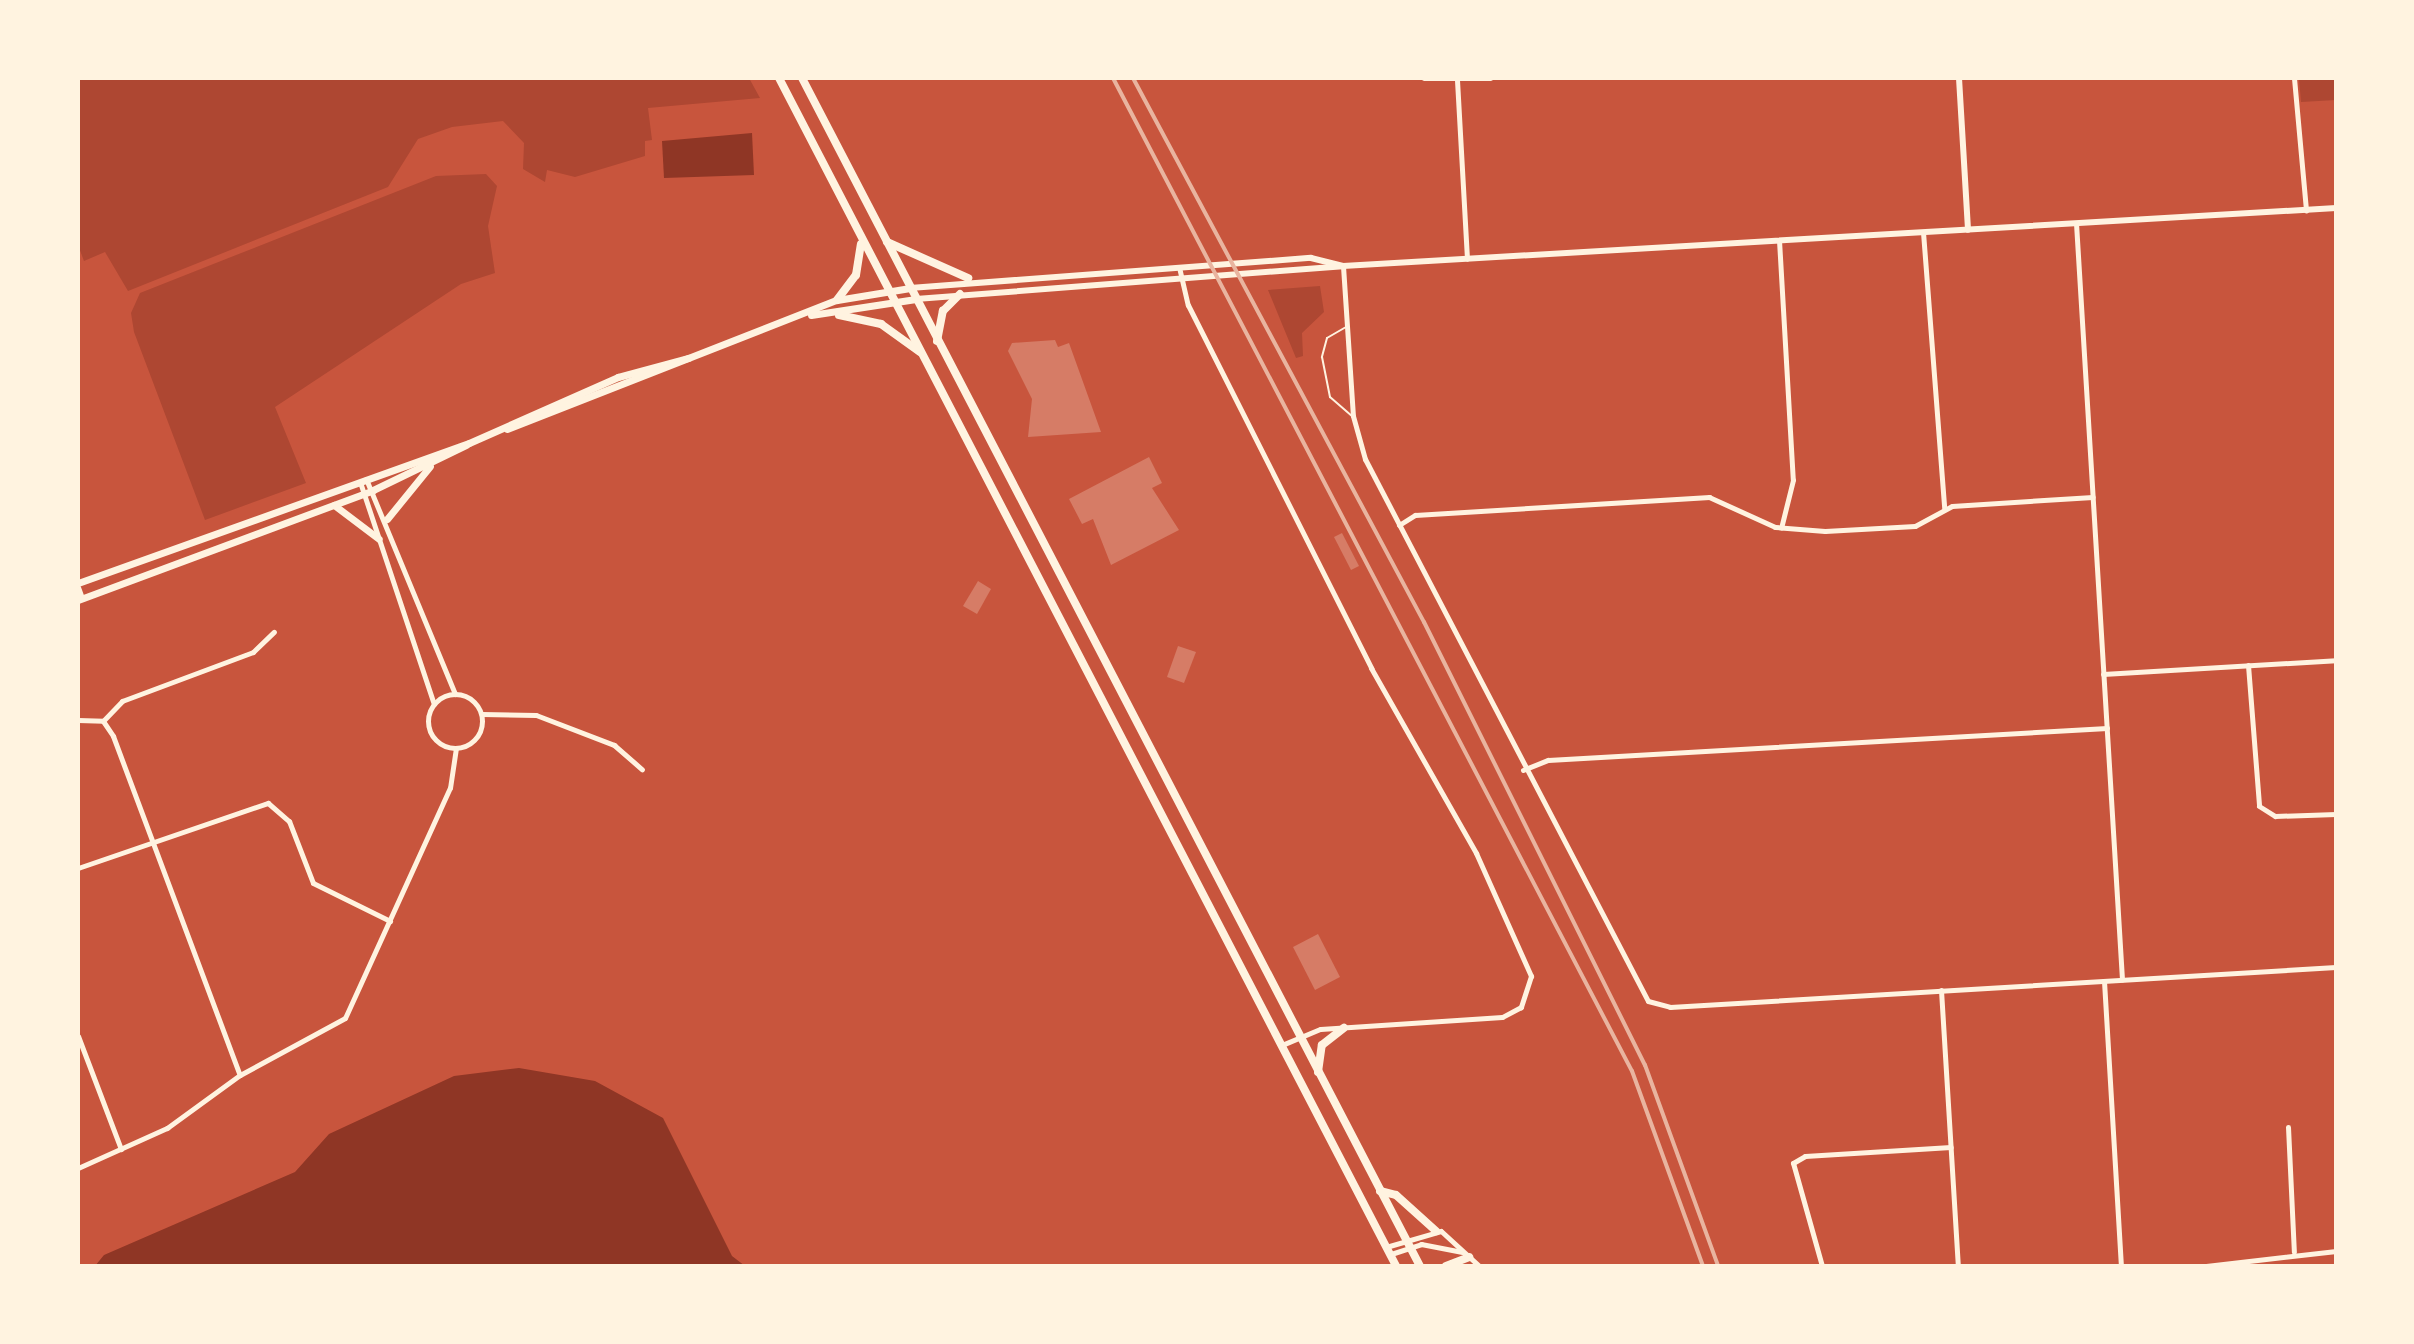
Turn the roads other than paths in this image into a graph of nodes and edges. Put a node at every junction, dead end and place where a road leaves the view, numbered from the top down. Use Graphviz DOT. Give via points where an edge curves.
graph roads {
  1 [pos="779,78"];
  2 [pos="802,78"];
  3 [pos="1424,78"];
  4 [pos="1490,78"];
  5 [pos="1959,78"];
  6 [pos="2294,78"];
  7 [pos="1457,80"];
  8 [pos="2336,208"];
  9 [pos="2306,210"];
  10 [pos="2076,223"];
  11 [pos="1968,230"];
  12 [pos="1923,232"];
  13 [pos="1779,240"];
  14 [pos="862,242"];
  15 [pos="886,242"];
  16 [pos="1467,259"];
  17 [pos="1178,266"];
  18 [pos="1343,266"];
  19 [pos="968,278"];
  20 [pos="1181,280"];
  21 [pos="910,288"];
  22 [pos="887,290"];
  23 [pos="960,294"];
  24 [pos="916,299"];
  25 [pos="837,300"];
  26 [pos="894,303"];
  27 [pos="811,315"];
  28 [pos="839,315"];
  29 [pos="1347,326"];
  30 [pos="937,342"];
  31 [pos="920,352"];
  32 [pos="688,358"];
  33 [pos="1353,416"];
  34 [pos="503,429"];
  35 [pos="469,443"];
  36 [pos="430,466"];
  37 [pos="363,479"];
  38 [pos="373,490"];
  39 [pos="363,494"];
  40 [pos="2093,497"];
  41 [pos="334,505"];
  42 [pos="1944,508"];
  43 [pos="387,519"];
  44 [pos="1399,525"];
  45 [pos="1781,528"];
  46 [pos="379,539"];
  47 [pos="78,585"];
  48 [pos="80,599"];
  49 [pos="274,632"];
  50 [pos="2336,660"];
  51 [pos="2248,665"];
  52 [pos="2103,674"];
  53 [pos="455,694"];
  54 [pos="434,704"];
  55 [pos="482,714"];
  56 [pos="78,720"];
  57 [pos="103,721"];
  58 [pos="2107,728"];
  59 [pos="456,748"];
  60 [pos="642,769"];
  61 [pos="1523,770"];
  62 [pos="2336,814"];
  63 [pos="150,841"];
  64 [pos="78,868"];
  65 [pos="390,921"];
  66 [pos="2336,967"];
  67 [pos="2122,980"];
  68 [pos="2104,981"];
  69 [pos="1941,990"];
  70 [pos="1344,1028"];
  71 [pos="1297,1034"];
  72 [pos="78,1036"];
  73 [pos="1280,1046"];
  74 [pos="240,1075"];
  75 [pos="1318,1075"];
  76 [pos="2288,1127"];
  77 [pos="1951,1147"];
  78 [pos="121,1149"];
  79 [pos="78,1168"];
  80 [pos="1380,1191"];
  81 [pos="1436,1231"];
  82 [pos="1407,1242"];
  83 [pos="1388,1251"];
  84 [pos="2336,1251"];
  85 [pos="2294,1252"];
  86 [pos="1466,1255"];
  87 [pos="1396,1266"];
  88 [pos="1420,1266"];
  89 [pos="1446,1266"];
  90 [pos="1479,1266"];
  91 [pos="1822,1266"];
  92 [pos="1958,1266"];
  93 [pos="2121,1266"];
  94 [pos="2206,1266"];
  1 -- 14 [label="highway"];
  2 -- 15 [label="highway"];
  3 -- 7 [label="street"];
  4 -- 7 [label="street"];
  5 -- 11 [label="street"];
  6 -- 9 [label="street"];
  7 -- 16 [label="street"];
  8 -- 9 [label="street"];
  9 -- 10 [label="street"];
  10 -- 11 [label="street"];
  10 -- 40 [label="street"];
  11 -- 12 [label="street"];
  12 -- 13 [label="street"];
  12 -- 42 [label="street"];
  13 -- 16 [label="street"];
  13 -- 45 [label="street" via="1793,480"];
  14 -- 22 [label="highway"];
  14 -- 25 [label="highway" via="856,275"];
  15 -- 19 [label="highway"];
  15 -- 21 [label="highway"];
  16 -- 18 [label="street"];
  17 -- 18 [label="street" via="1319,258"];
  17 -- 19 [label="street"];
  17 -- 20 [label="street"];
  18 -- 20 [label="street"];
  18 -- 29 [label="street"];
  19 -- 21 [label="street"];
  20 -- 23 [label="street"];
  20 -- 70 [label="street" via="1356,640 1476,853 1529,966 1526,999 1502,1017"];
  21 -- 22 [label="main road"];
  21 -- 24 [label="highway"];
  22 -- 25 [label="main road"];
  22 -- 26 [label="highway"];
  23 -- 24 [label="street"];
  23 -- 30 [label="highway" via="943,311"];
  24 -- 26 [label="main road"];
  24 -- 30 [label="highway"];
  25 -- 27 [label="main road"];
  26 -- 28 [label="main road"];
  26 -- 31 [label="highway"];
  27 -- 28 [label="main road"];
  27 -- 32 [label="main road"];
  28 -- 31 [label="highway" via="881,324"];
  29 -- 33 [label="street"];
  29 -- 33 [label="lane" via="1329,335 1322,357 1330,397"];
  30 -- 71 [label="highway"];
  31 -- 73 [label="highway"];
  32 -- 34 [label="main road" via="624,389"];
  32 -- 34 [label="main road" via="599,384"];
  33 -- 44 [label="street" via="1360,449"];
  34 -- 35 [label="main road"];
  35 -- 36 [label="main road"];
  35 -- 37 [label="main road"];
  36 -- 38 [label="main road"];
  36 -- 43 [label="main road"];
  37 -- 38 [label="street"];
  37 -- 39 [label="street"];
  37 -- 47 [label="main road"];
  38 -- 39 [label="main road"];
  38 -- 43 [label="street"];
  39 -- 41 [label="main road"];
  39 -- 46 [label="street"];
  40 -- 42 [label="street"];
  40 -- 52 [label="street"];
  41 -- 46 [label="main road"];
  41 -- 48 [label="main road"];
  42 -- 45 [label="street" via="1909,527"];
  43 -- 53 [label="street"];
  44 -- 45 [label="street" via="1417,515 1709,497"];
  44 -- 61 [label="street"];
  46 -- 54 [label="street"];
  47 -- 48 [label="street"];
  49 -- 57 [label="street" via="253,652 122,701"];
  50 -- 51 [label="street"];
  51 -- 52 [label="street"];
  51 -- 62 [label="street" via="2259,806 2279,817"];
  52 -- 58 [label="street"];
  53 -- 54 [label="street"];
  53 -- 55 [label="street"];
  54 -- 59 [label="street" via="429,729"];
  55 -- 59 [label="street" via="475,740"];
  55 -- 60 [label="street" via="536,715 614,745"];
  56 -- 57 [label="street"];
  57 -- 63 [label="street"];
  58 -- 61 [label="street" via="1548,760"];
  58 -- 67 [label="street"];
  59 -- 65 [label="street" via="450,788"];
  61 -- 69 [label="street" via="1638,990 1652,1003"];
  63 -- 64 [label="street"];
  63 -- 65 [label="street" via="268,803 289,821 313,883"];
  63 -- 74 [label="street"];
  65 -- 74 [label="street" via="345,1018"];
  66 -- 67 [label="street"];
  67 -- 68 [label="street"];
  68 -- 69 [label="street"];
  68 -- 93 [label="street"];
  69 -- 77 [label="street"];
  70 -- 71 [label="street"];
  70 -- 75 [label="highway" via="1322,1045"];
  71 -- 73 [label="street"];
  71 -- 75 [label="highway"];
  72 -- 78 [label="street"];
  73 -- 83 [label="highway"];
  74 -- 78 [label="street" via="167,1128"];
  75 -- 80 [label="highway"];
  76 -- 85 [label="street"];
  77 -- 91 [label="street" via="1805,1156 1793,1163"];
  77 -- 92 [label="street"];
  78 -- 79 [label="street"];
  80 -- 81 [label="highway" via="1396,1195"];
  80 -- 82 [label="highway"];
  81 -- 82 [label="street"];
  81 -- 86 [label="street"];
  82 -- 83 [label="street"];
  82 -- 83 [label="street"];
  82 -- 86 [label="street"];
  82 -- 88 [label="highway"];
  83 -- 87 [label="highway"];
  84 -- 85 [label="street"];
  85 -- 94 [label="street"];
  86 -- 89 [label="highway"];
  86 -- 90 [label="street"];
}
